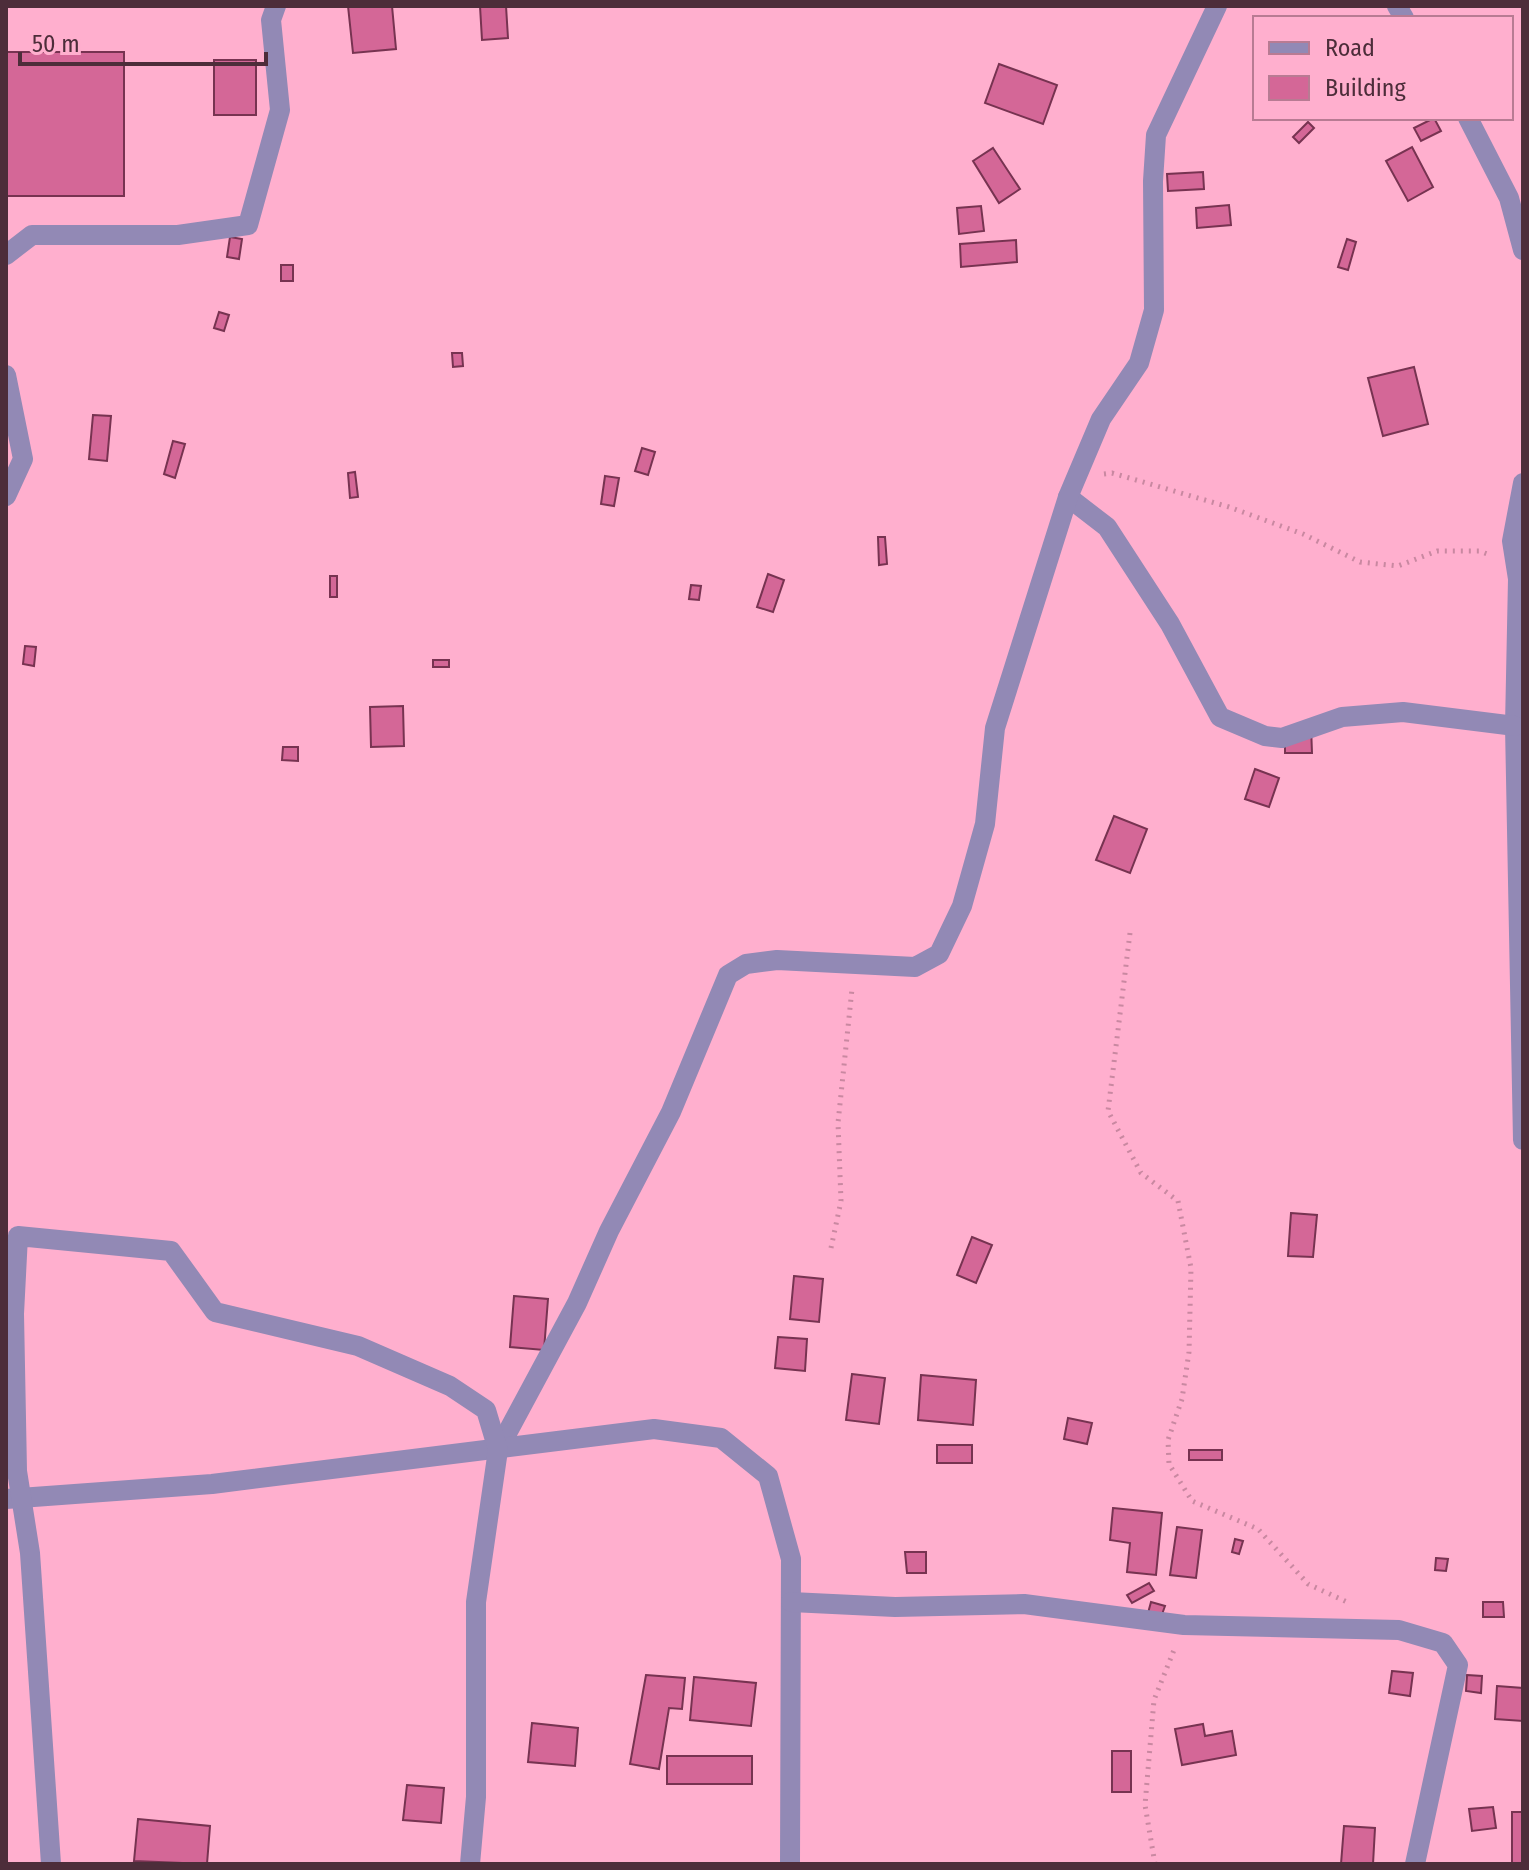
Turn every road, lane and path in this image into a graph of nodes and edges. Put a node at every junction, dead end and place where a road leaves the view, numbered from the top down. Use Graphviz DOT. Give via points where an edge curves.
graph roads {
  1 [pos="276,6"];
  2 [pos="1217,6"];
  3 [pos="1469,120"];
  4 [pos="1523,250"];
  5 [pos="6,255"];
  6 [pos="6,375"];
  7 [pos="1078,472"];
  8 [pos="1523,483"];
  9 [pos="6,496"];
  10 [pos="1068,497"];
  11 [pos="1513,563"];
  12 [pos="1515,726"];
  13 [pos="1130,933"];
  14 [pos="853,964"];
  15 [pos="1523,1140"];
  16 [pos="831,1248"];
  17 [pos="498,1450"];
  18 [pos="13,1498"];
  19 [pos="791,1602"];
  20 [pos="1358,1607"];
  21 [pos="1184,1625"];
  22 [pos="51,1864"];
  23 [pos="470,1864"];
  24 [pos="790,1864"];
  25 [pos="1155,1864"];
  26 [pos="1415,1864"];
  1 -- 5 [label="street" via="271,20 280,110 248,225 178,235 32,235"];
  2 -- 7 [label="street" via="1156,135 1154,310 1139,363 1101,419"];
  3 -- 4 [label="street" via="1509,198"];
  6 -- 9 [label="street" via="23,459"];
  7 -- 10 [label="street"];
  7 -- 11 [label="path" via="1112,473 1229,507 1360,562 1398,566 1437,551 1479,551"];
  8 -- 11 [label="street"];
  10 -- 12 [label="street" via="1107,527 1170,624 1220,717 1282,738 1342,717 1403,712"];
  10 -- 14 [label="street" via="995,728 985,824 962,906 939,954 915,967"];
  11 -- 12 [label="street" via="1518,579"];
  12 -- 15 [label="street"];
  13 -- 20 [label="path" via="1108,1111 1141,1173 1178,1201 1191,1268 1189,1352 1182,1399 1168,1440 1169,1464 1192,1501 1258,1529 1308,1584"];
  14 -- 16 [label="path" via="838,1123 841,1201"];
  14 -- 17 [label="street" via="777,960 746,964 728,975 671,1112"];
  17 -- 18 [label="street" via="212,1484"];
  17 -- 18 [label="street" via="486,1410 450,1386 358,1346 215,1312 171,1251 18,1236"];
  17 -- 19 [label="street" via="654,1429 721,1438 768,1476 791,1559"];
  17 -- 23 [label="street" via="476,1602 476,1797"];
  18 -- 22 [label="street" via="36,1629"];
  19 -- 21 [label="street" via="895,1607 1024,1604"];
  19 -- 24 [label="street"];
  21 -- 25 [label="path" via="1154,1700 1145,1805"];
  21 -- 26 [label="street" via="1399,1630 1443,1643 1458,1665"];
}
